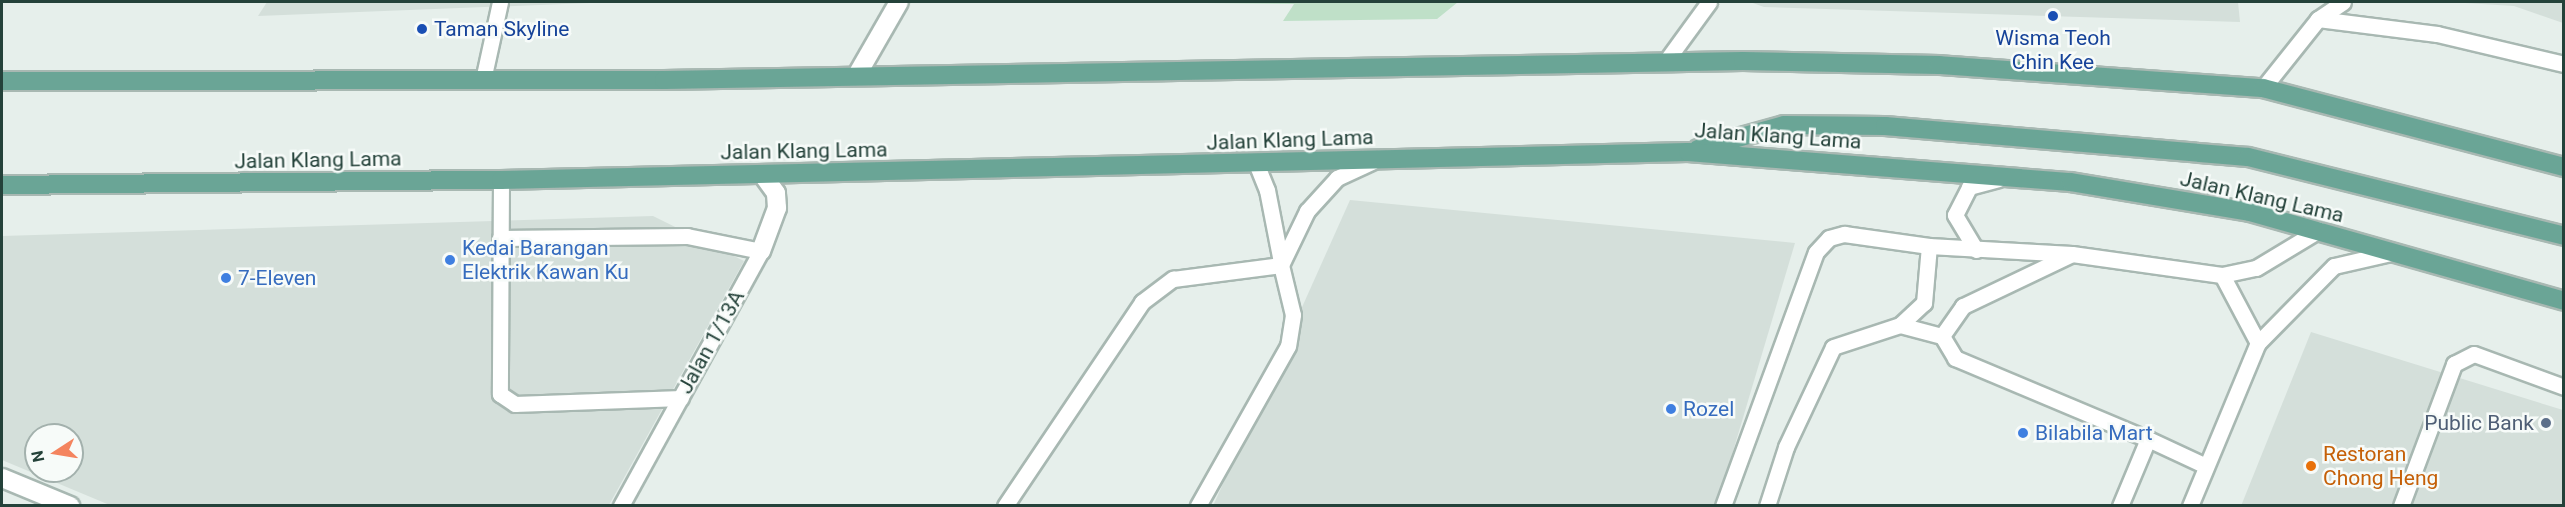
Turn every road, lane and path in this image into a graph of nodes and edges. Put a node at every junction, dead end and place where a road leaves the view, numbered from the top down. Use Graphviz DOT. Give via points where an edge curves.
graph roads {
  1 [pos="500,2"];
  2 [pos="899,2"];
  3 [pos="1709,2"];
  4 [pos="2343,2"];
  5 [pos="2318,19"];
  6 [pos="1666,61"];
  7 [pos="2564,64"];
  8 [pos="857,75"];
  9 [pos="483,80"];
  10 [pos="2,81"];
  11 [pos="2263,88"];
  12 [pos="1688,152"];
  13 [pos="1376,160"];
  14 [pos="1240,164"];
  15 [pos="2564,167"];
  16 [pos="763,175"];
  17 [pos="2008,176"];
  18 [pos="501,180"];
  19 [pos="2,185"];
  20 [pos="2319,230"];
  21 [pos="2564,236"];
  22 [pos="500,238"];
  23 [pos="1929,246"];
  24 [pos="1976,250"];
  25 [pos="761,251"];
  26 [pos="2395,252"];
  27 [pos="2072,254"];
  28 [pos="1281,264"];
  29 [pos="2222,275"];
  30 [pos="2564,301"];
  31 [pos="1900,325"];
  32 [pos="1942,336"];
  33 [pos="2258,343"];
  34 [pos="2564,387"];
  35 [pos="681,398"];
  36 [pos="2148,439"];
  37 [pos="2206,466"];
  38 [pos="2,478"];
  39 [pos="70,506"];
  40 [pos="621,506"];
  41 [pos="1005,506"];
  42 [pos="1198,506"];
  43 [pos="1723,506"];
  44 [pos="1767,506"];
  45 [pos="2120,506"];
  46 [pos="2190,506"];
  47 [pos="2401,506"];
  1 -- 9 [label="lane"];
  2 -- 8 [label="street"];
  3 -- 6 [label="lane"];
  4 -- 5 [label="lane"];
  5 -- 7 [label="lane" via="2438,34"];
  5 -- 11 [label="lane"];
  6 -- 8 [label="main road"];
  6 -- 11 [label="main road" via="1950,66"];
  8 -- 9 [label="main road"];
  9 -- 10 [label="main road"];
  11 -- 15 [label="main road"];
  12 -- 13 [label="main road, Jalan Klang Lama"];
  12 -- 17 [label="main road, Jalan Klang Lama"];
  12 -- 21 [label="main road" via="1784,125 1806,125 1999,134 2248,157"];
  13 -- 14 [label="main road, Jalan Klang Lama"];
  13 -- 28 [label="lane" via="1337,178 1307,211"];
  14 -- 16 [label="main road, Jalan Klang Lama"];
  14 -- 28 [label="lane" via="1256,163 1267,190"];
  16 -- 18 [label="main road, Jalan Klang Lama"];
  16 -- 25 [label="street, Jalan 1/13A" via="776,193 777,208"];
  17 -- 20 [label="main road, Jalan Klang Lama" via="2250,212"];
  17 -- 24 [label="lane" via="1969,187 1955,216"];
  18 -- 19 [label="main road, Jalan Klang Lama"];
  18 -- 22 [label="lane"];
  20 -- 26 [label="main road, Jalan Klang Lama"];
  20 -- 29 [label="lane" via="2256,268"];
  22 -- 25 [label="lane" via="687,236"];
  22 -- 35 [label="lane" via="498,384 506,402"];
  23 -- 24 [label="lane"];
  23 -- 31 [label="lane" via="1924,303"];
  23 -- 43 [label="lane" via="1844,234 1829,238 1816,252"];
  24 -- 27 [label="lane"];
  25 -- 35 [label="lane, Jalan 1/13A"];
  26 -- 30 [label="main road, Jalan Klang Lama"];
  26 -- 33 [label="lane" via="2334,266"];
  27 -- 29 [label="lane"];
  27 -- 32 [label="lane" via="1963,306"];
  28 -- 41 [label="lane" via="1173,279 1142,302"];
  28 -- 42 [label="lane" via="1293,315 1288,346"];
  29 -- 33 [label="lane"];
  31 -- 32 [label="lane"];
  31 -- 44 [label="lane" via="1833,347 1786,447"];
  32 -- 36 [label="lane" via="1955,358"];
  33 -- 37 [label="lane"];
  34 -- 47 [label="lane" via="2474,354 2454,364"];
  35 -- 40 [label="lane, Jalan 1/13A"];
  36 -- 37 [label="lane"];
  36 -- 45 [label="lane"];
  37 -- 46 [label="lane"];
  38 -- 39 [label="street"];
}
